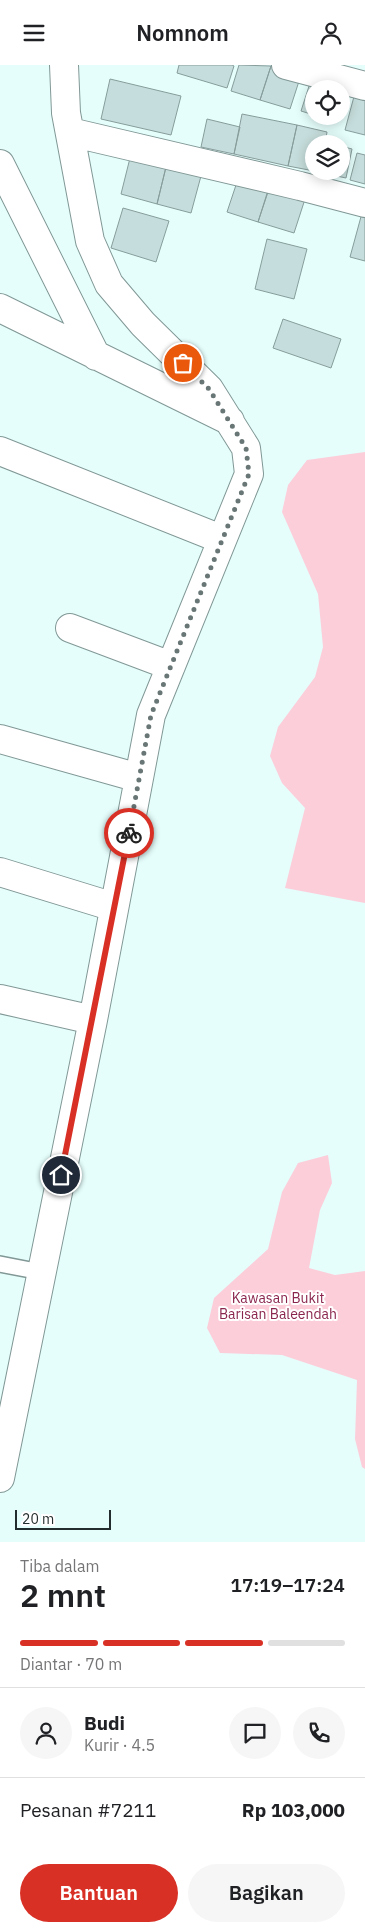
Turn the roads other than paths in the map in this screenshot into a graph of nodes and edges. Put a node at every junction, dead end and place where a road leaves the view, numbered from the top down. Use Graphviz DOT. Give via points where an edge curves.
graph roads {
  1 [pos="64,65"];
  2 [pos="286,65"];
  3 [pos="365,87"];
  4 [pos="70,133"];
  5 [pos="0,164"];
  6 [pos="365,203"];
  7 [pos="0,308"];
  8 [pos="96,355"];
  9 [pos="230,421"];
  10 [pos="0,451"];
  11 [pos="221,539"];
  12 [pos="70,628"];
  13 [pos="171,666"];
  14 [pos="0,739"];
  15 [pos="139,778"];
  16 [pos="0,872"];
  17 [pos="114,907"];
  18 [pos="0,999"];
  19 [pos="93,1020"];
  20 [pos="0,1264"];
  21 [pos="41,1272"];
  22 [pos="0,1479"];
  1 -- 4 [label="street"];
  2 -- 3 [label="street"];
  4 -- 6 [label="street"];
  4 -- 9 [label="street" via="90,241 109,284 143,324 209,389"];
  5 -- 8 [label="street"];
  7 -- 8 [label="street"];
  8 -- 9 [label="street"];
  9 -- 11 [label="street" via="246,448 249,474"];
  10 -- 11 [label="street"];
  11 -- 13 [label="street"];
  12 -- 13 [label="street"];
  13 -- 15 [label="street" via="151,715"];
  14 -- 15 [label="street"];
  15 -- 17 [label="street"];
  16 -- 17 [label="street"];
  17 -- 19 [label="street"];
  18 -- 19 [label="street"];
  19 -- 21 [label="street"];
  20 -- 21 [label="lane"];
  21 -- 22 [label="street"];
}
